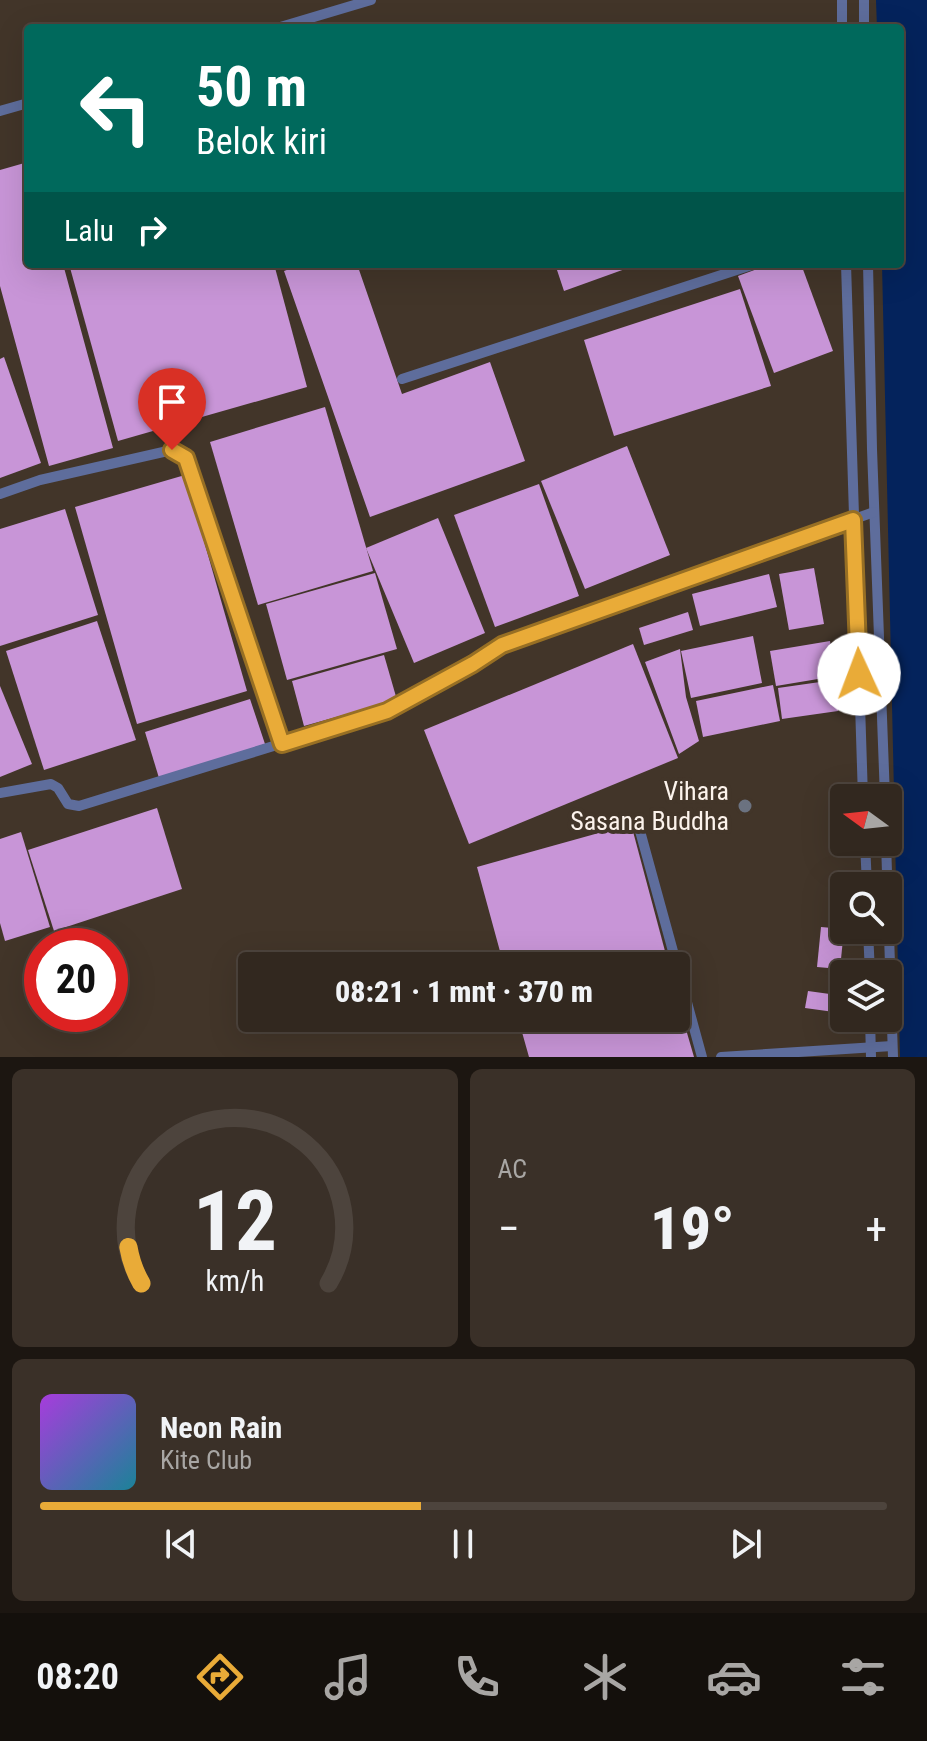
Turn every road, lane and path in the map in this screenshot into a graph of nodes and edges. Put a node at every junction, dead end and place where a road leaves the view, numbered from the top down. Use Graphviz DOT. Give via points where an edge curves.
graph roads {
  1 [pos="371,0"];
  2 [pos="842,0"];
  3 [pos="864,0"];
  4 [pos="343,4"];
  5 [pos="293,24"];
  6 [pos="842,24"];
  7 [pos="864,24"];
  8 [pos="24,104"];
  9 [pos="0,111"];
  10 [pos="743,268"];
  11 [pos="846,268"];
  12 [pos="868,268"];
  13 [pos="402,379"];
  14 [pos="0,494"];
  15 [pos="874,512"];
  16 [pos="853,520"];
  17 [pos="282,744"];
  18 [pos="862,784"];
  19 [pos="884,784"];
  20 [pos="0,793"];
  21 [pos="637,820"];
  22 [pos="886,856"];
  23 [pos="870,1032"];
  24 [pos="871,1052"];
  25 [pos="892,1052"];
  26 [pos="702,1057"];
  27 [pos="721,1057"];
  1 -- 4 [label="lane"];
  2 -- 6 [label="lane"];
  3 -- 7 [label="lane"];
  4 -- 5 [label="lane"];
  8 -- 9 [label="lane"];
  10 -- 13 [label="lane"];
  11 -- 16 [label="lane"];
  12 -- 15 [label="lane"];
  14 -- 17 [label="lane" via="172,450 186,458"];
  15 -- 16 [label="lane"];
  15 -- 19 [label="lane"];
  16 -- 17 [label="lane" via="502,645 387,711"];
  16 -- 18 [label="lane"];
  17 -- 20 [label="lane" via="79,806 68,804 51,784"];
  21 -- 26 [label="lane"];
  22 -- 25 [label="lane"];
  23 -- 24 [label="lane"];
  24 -- 25 [label="lane"];
  24 -- 27 [label="lane"];
}
